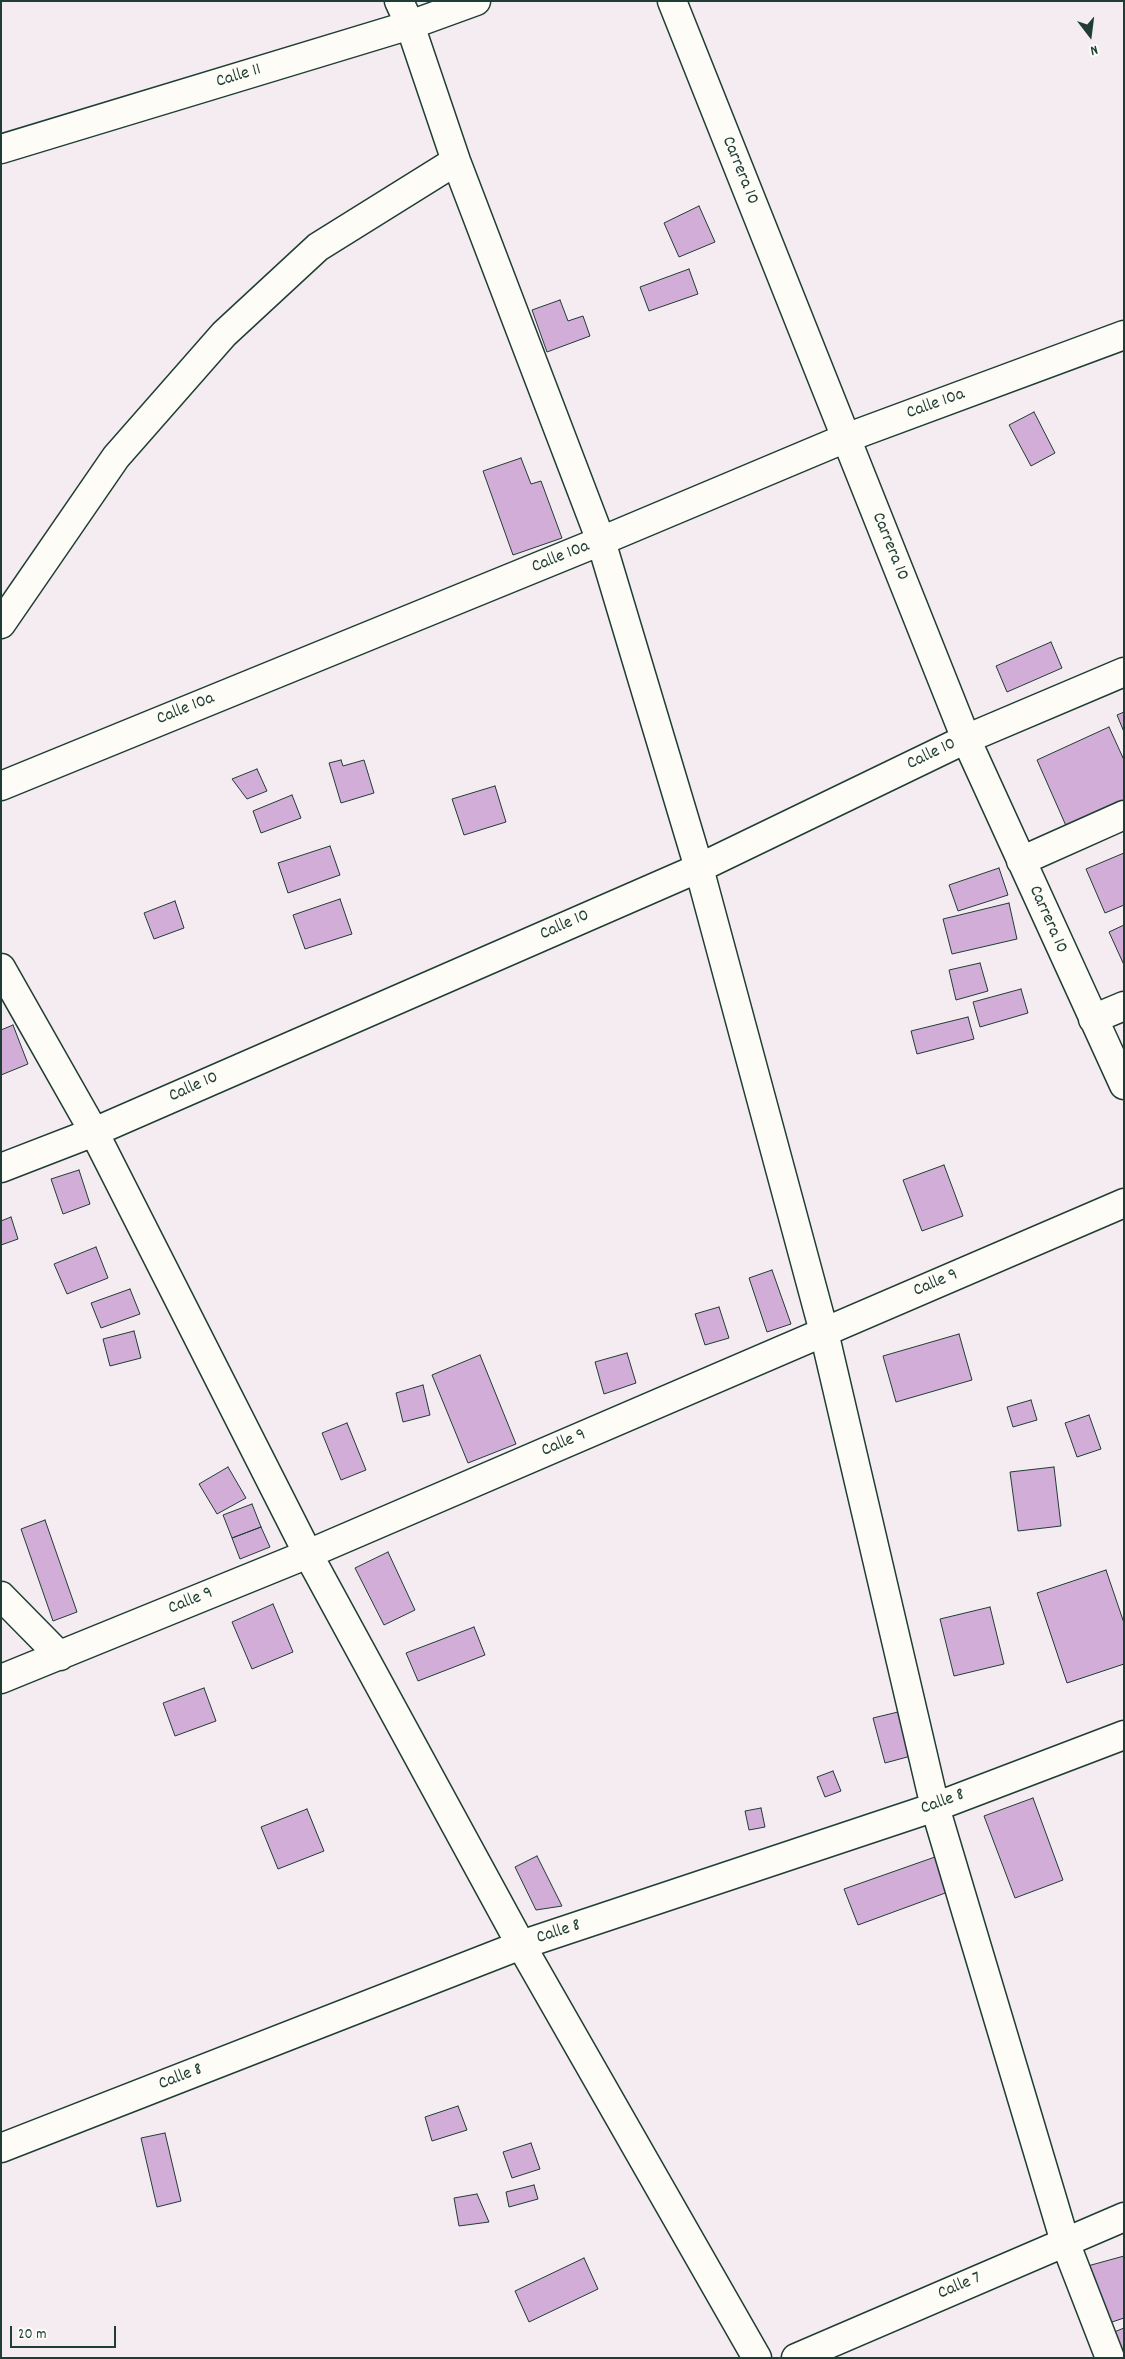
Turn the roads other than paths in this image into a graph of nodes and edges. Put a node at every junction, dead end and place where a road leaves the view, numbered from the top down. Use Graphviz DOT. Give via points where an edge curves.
graph roads {
  1 [pos="476,1"];
  2 [pos="672,1"];
  3 [pos="404,13"];
  4 [pos="1,149"];
  5 [pos="456,161"];
  6 [pos="1124,335"];
  7 [pos="846,438"];
  8 [pos="601,541"];
  9 [pos="1,624"];
  10 [pos="1124,672"];
  11 [pos="966,739"];
  12 [pos="1,786"];
  13 [pos="1124,815"];
  14 [pos="1021,861"];
  15 [pos="698,868"];
  16 [pos="1,968"];
  17 [pos="1124,1006"];
  18 [pos="1092,1019"];
  19 [pos="1124,1085"];
  20 [pos="94,1132"];
  21 [pos="1,1168"];
  22 [pos="1124,1203"];
  23 [pos="824,1332"];
  24 [pos="308,1554"];
  25 [pos="1,1596"];
  26 [pos="60,1656"];
  27 [pos="1,1680"];
  28 [pos="1124,1735"];
  29 [pos="935,1807"];
  30 [pos="521,1946"];
  31 [pos="1,2148"];
  32 [pos="1124,2216"];
  33 [pos="1065,2242"];
  34 [pos="757,2358"];
  35 [pos="796,2358"];
  36 [pos="1110,2358"];
  1 -- 3 [label="street, Calle 11"];
  2 -- 7 [label="street, Carrera 10"];
  3 -- 4 [label="street, Calle 11"];
  3 -- 5 [label="street"];
  5 -- 8 [label="street"];
  5 -- 9 [label="street" via="318,247 224,334 116,456"];
  6 -- 7 [label="street, Calle 10a"];
  7 -- 8 [label="street, Calle 10a"];
  7 -- 11 [label="street, Carrera 10"];
  8 -- 12 [label="street, Calle 10a"];
  8 -- 15 [label="street"];
  10 -- 11 [label="street, Calle 10"];
  11 -- 14 [label="street, Carrera 10"];
  11 -- 15 [label="street, Calle 10"];
  13 -- 14 [label="street"];
  14 -- 18 [label="street, Carrera 10"];
  15 -- 20 [label="street, Calle 10"];
  15 -- 23 [label="street"];
  16 -- 20 [label="street"];
  17 -- 18 [label="street"];
  18 -- 19 [label="street, Carrera 10"];
  20 -- 21 [label="street, Calle 10"];
  20 -- 24 [label="street"];
  22 -- 23 [label="street, Calle 9"];
  23 -- 24 [label="street, Calle 9"];
  23 -- 29 [label="street"];
  24 -- 26 [label="street, Calle 9"];
  24 -- 30 [label="street"];
  25 -- 26 [label="street"];
  26 -- 27 [label="street, Calle 9"];
  28 -- 29 [label="street, Calle 8"];
  29 -- 30 [label="street, Calle 8"];
  29 -- 33 [label="street"];
  30 -- 31 [label="street, Calle 8"];
  30 -- 34 [label="street"];
  32 -- 33 [label="street, Calle 7"];
  33 -- 35 [label="street, Calle 7"];
  33 -- 36 [label="street"];
}
